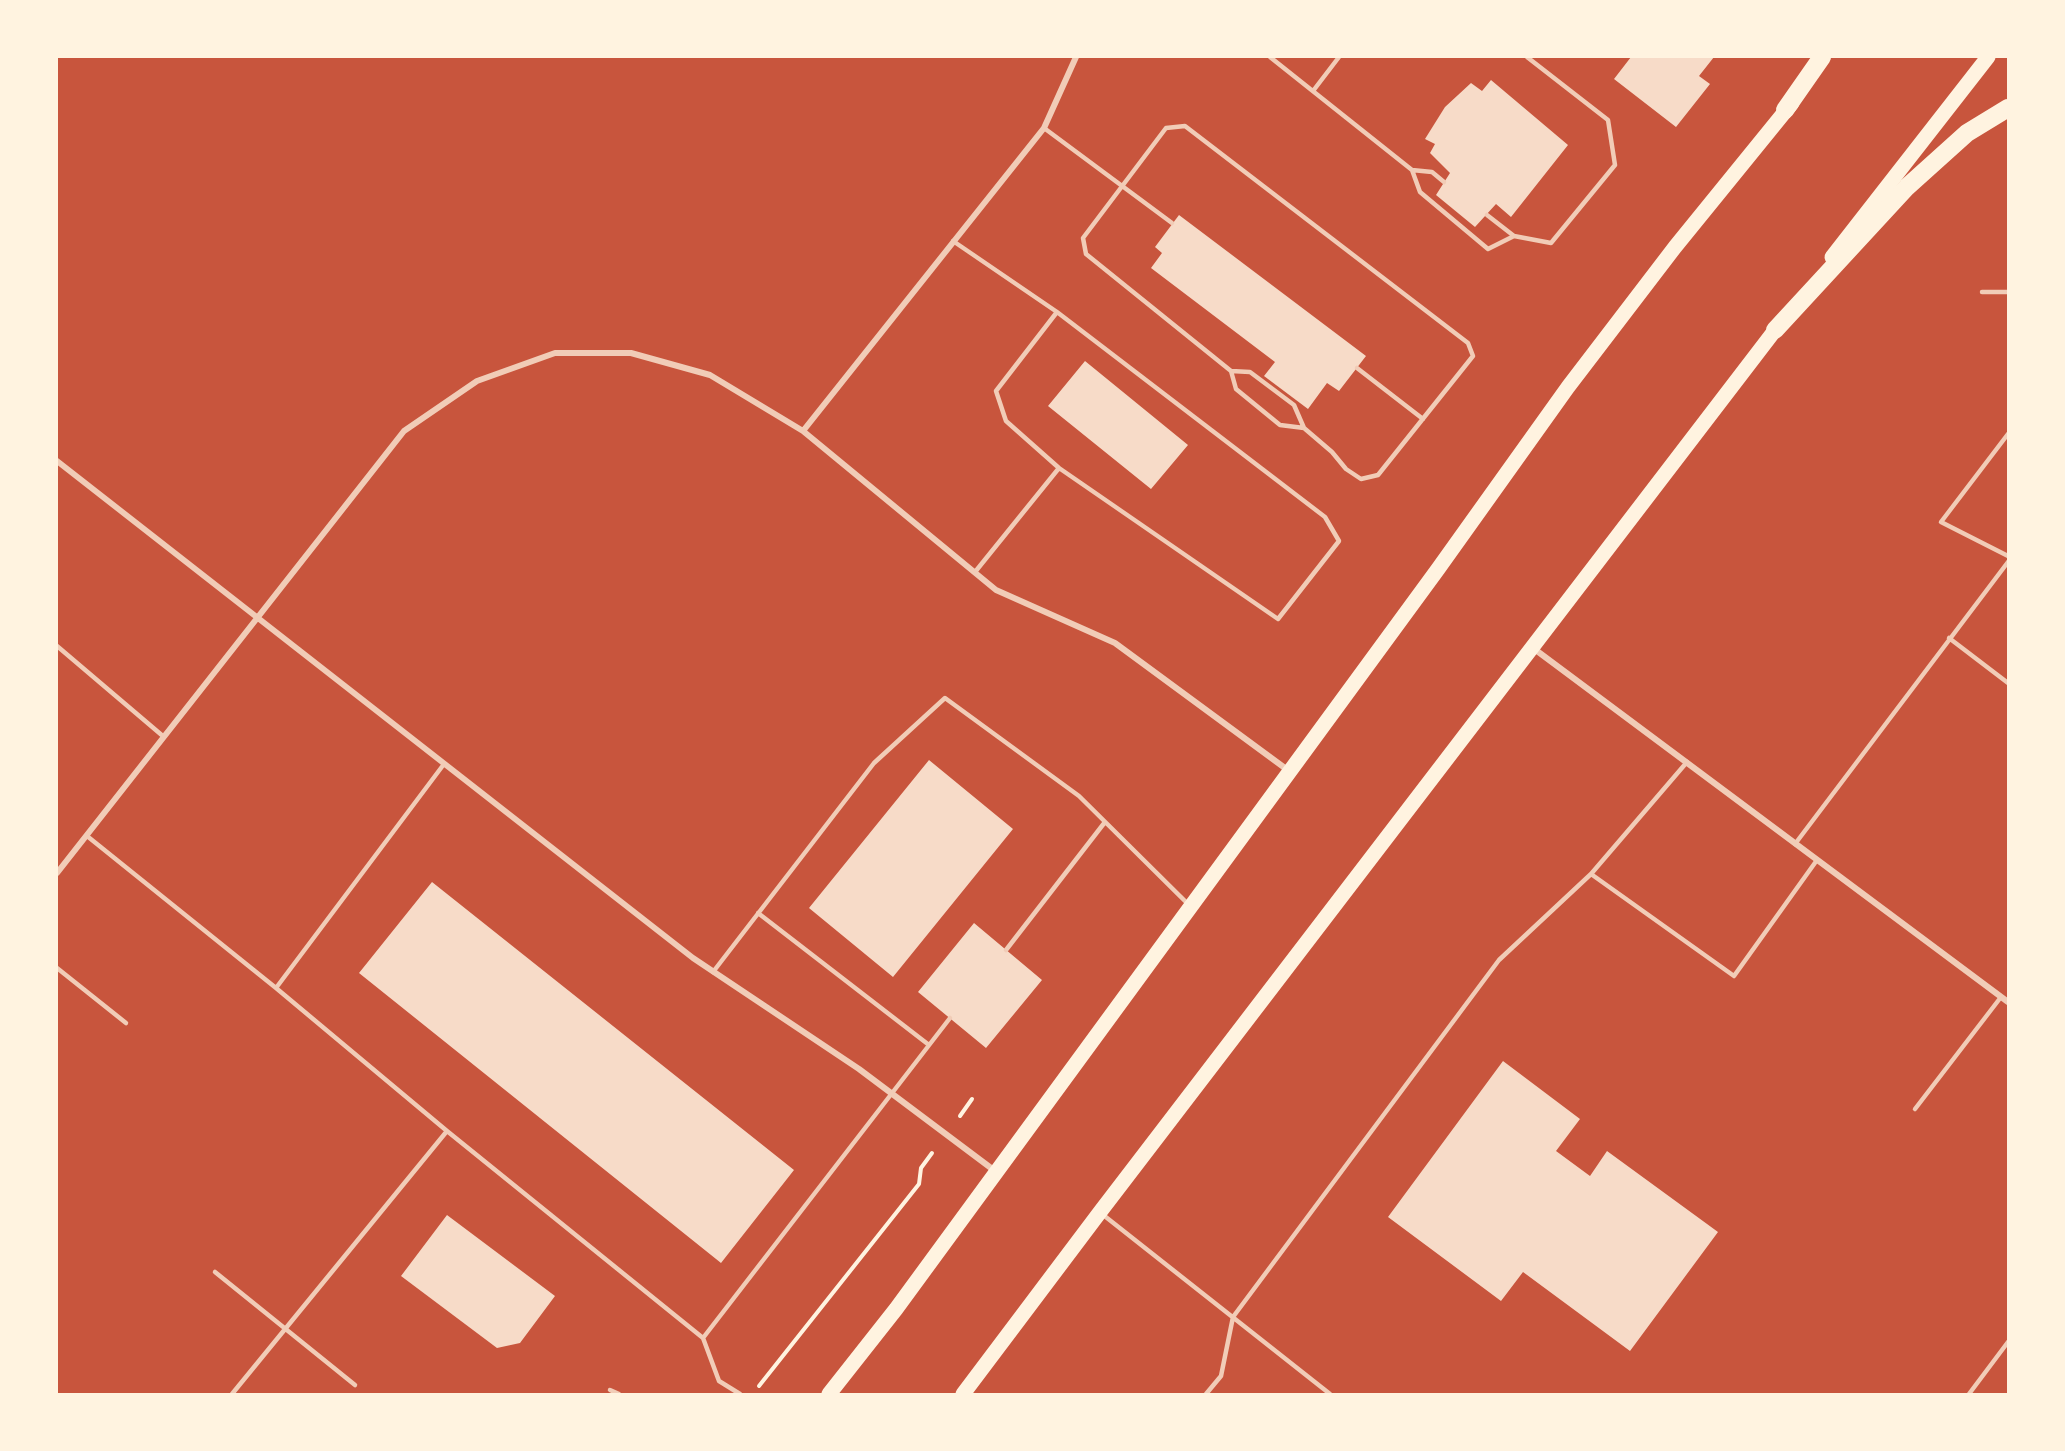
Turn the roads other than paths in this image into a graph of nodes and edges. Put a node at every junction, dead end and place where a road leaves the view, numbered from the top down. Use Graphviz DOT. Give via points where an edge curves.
graph roads {
  1 [pos="1076,57"];
  2 [pos="1270,57"];
  3 [pos="1339,57"];
  4 [pos="1527,57"];
  5 [pos="1822,57"];
  6 [pos="1829,57"];
  7 [pos="1988,57"];
  8 [pos="1313,91"];
  9 [pos="2008,108"];
  10 [pos="1785,110"];
  11 [pos="1044,128"];
  12 [pos="1412,170"];
  13 [pos="1444,182"];
  14 [pos="1122,185"];
  15 [pos="1486,215"];
  16 [pos="1172,223"];
  17 [pos="1514,236"];
  18 [pos="953,241"];
  19 [pos="1982,292"];
  20 [pos="2008,292"];
  21 [pos="1057,312"];
  22 [pos="1775,330"];
  23 [pos="1357,368"];
  24 [pos="1231,371"];
  25 [pos="1423,419"];
  26 [pos="1304,428"];
  27 [pos="803,430"];
  28 [pos="2008,434"];
  29 [pos="57,461"];
  30 [pos="1059,468"];
  31 [pos="2008,556"];
  32 [pos="2008,562"];
  33 [pos="975,572"];
  34 [pos="257,619"];
  35 [pos="1949,638"];
  36 [pos="57,646"];
  37 [pos="1533,648"];
  38 [pos="2008,683"];
  39 [pos="164,736"];
  40 [pos="1687,762"];
  41 [pos="444,764"];
  42 [pos="1289,772"];
  43 [pos="1105,822"];
  44 [pos="87,836"];
  45 [pos="1796,844"];
  46 [pos="1816,860"];
  47 [pos="57,873"];
  48 [pos="1591,874"];
  49 [pos="1191,907"];
  50 [pos="758,913"];
  51 [pos="1006,950"];
  52 [pos="57,968"];
  53 [pos="713,972"];
  54 [pos="276,988"];
  55 [pos="2001,997"];
  56 [pos="2008,1002"];
  57 [pos="950,1018"];
  58 [pos="126,1023"];
  59 [pos="929,1045"];
  60 [pos="891,1094"];
  61 [pos="1914,1109"];
  62 [pos="447,1131"];
  63 [pos="995,1172"];
  64 [pos="1100,1212"];
  65 [pos="215,1272"];
  66 [pos="1233,1317"];
  67 [pos="286,1328"];
  68 [pos="703,1338"];
  69 [pos="2008,1342"];
  70 [pos="355,1385"];
  71 [pos="610,1390"];
  72 [pos="232,1394"];
  73 [pos="619,1394"];
  74 [pos="740,1394"];
  75 [pos="829,1394"];
  76 [pos="963,1394"];
  77 [pos="1206,1394"];
  78 [pos="1330,1394"];
  79 [pos="1968,1394"];
  1 -- 11 [label="street"];
  2 -- 8 [label="lane"];
  3 -- 8 [label="lane"];
  4 -- 17 [label="lane" via="1608,120 1615,165 1551,243"];
  5 -- 10 [label="highway"];
  6 -- 10 [label="main road"];
  7 -- 22 [label="main road"];
  8 -- 12 [label="lane"];
  9 -- 22 [label="highway" via="1966,133 1907,187"];
  10 -- 42 [label="main road" via="1568,387"];
  11 -- 14 [label="lane"];
  11 -- 18 [label="street"];
  12 -- 13 [label="lane" via="1432,172"];
  12 -- 17 [label="lane" via="1420,192 1488,249"];
  14 -- 16 [label="lane"];
  14 -- 24 [label="lane" via="1083,238 1086,254"];
  14 -- 25 [label="lane" via="1166,128 1185,126 1468,343 1473,356"];
  15 -- 17 [label="lane"];
  18 -- 21 [label="lane"];
  18 -- 27 [label="street"];
  19 -- 20 [label="lane"];
  21 -- 30 [label="lane" via="996,391 1006,421"];
  21 -- 30 [label="lane" via="1325,517 1339,540 1278,619"];
  22 -- 37 [label="main road"];
  23 -- 25 [label="lane"];
  24 -- 26 [label="lane" via="1250,372 1294,405"];
  24 -- 26 [label="lane" via="1236,390 1280,425"];
  25 -- 26 [label="lane" via="1378,476 1361,479"];
  27 -- 33 [label="street"];
  27 -- 34 [label="street" via="711,375 631,353 555,353 477,381 404,431"];
  28 -- 31 [label="lane" via="1941,522"];
  29 -- 34 [label="street"];
  30 -- 33 [label="lane"];
  32 -- 35 [label="lane"];
  33 -- 42 [label="street" via="996,590 1115,643"];
  34 -- 39 [label="street"];
  34 -- 41 [label="street"];
  35 -- 38 [label="lane"];
  35 -- 45 [label="lane"];
  36 -- 39 [label="lane"];
  37 -- 40 [label="street"];
  37 -- 64 [label="main road"];
  39 -- 44 [label="street"];
  40 -- 45 [label="street"];
  40 -- 48 [label="lane"];
  41 -- 53 [label="street"];
  41 -- 54 [label="lane"];
  42 -- 49 [label="main road"];
  43 -- 49 [label="lane"];
  43 -- 50 [label="lane" via="1079,796 945,698 874,763"];
  43 -- 51 [label="lane"];
  44 -- 47 [label="street"];
  44 -- 54 [label="lane"];
  45 -- 46 [label="street"];
  46 -- 48 [label="lane" via="1734,976"];
  46 -- 55 [label="street"];
  48 -- 66 [label="lane" via="1499,960"];
  49 -- 63 [label="main road"];
  50 -- 53 [label="lane"];
  50 -- 59 [label="lane"];
  52 -- 58 [label="lane"];
  53 -- 60 [label="street"];
  54 -- 62 [label="lane"];
  55 -- 56 [label="street"];
  55 -- 61 [label="lane"];
  57 -- 59 [label="lane"];
  59 -- 60 [label="lane"];
  60 -- 63 [label="street"];
  60 -- 68 [label="lane"];
  62 -- 67 [label="lane"];
  62 -- 68 [label="lane"];
  63 -- 75 [label="main road"];
  64 -- 66 [label="lane"];
  64 -- 76 [label="main road"];
  65 -- 67 [label="lane"];
  66 -- 77 [label="lane" via="1221,1376"];
  66 -- 78 [label="lane"];
  67 -- 70 [label="lane"];
  67 -- 72 [label="lane"];
  68 -- 74 [label="lane" via="719,1381"];
  69 -- 79 [label="lane"];
  71 -- 73 [label="lane"];
}
